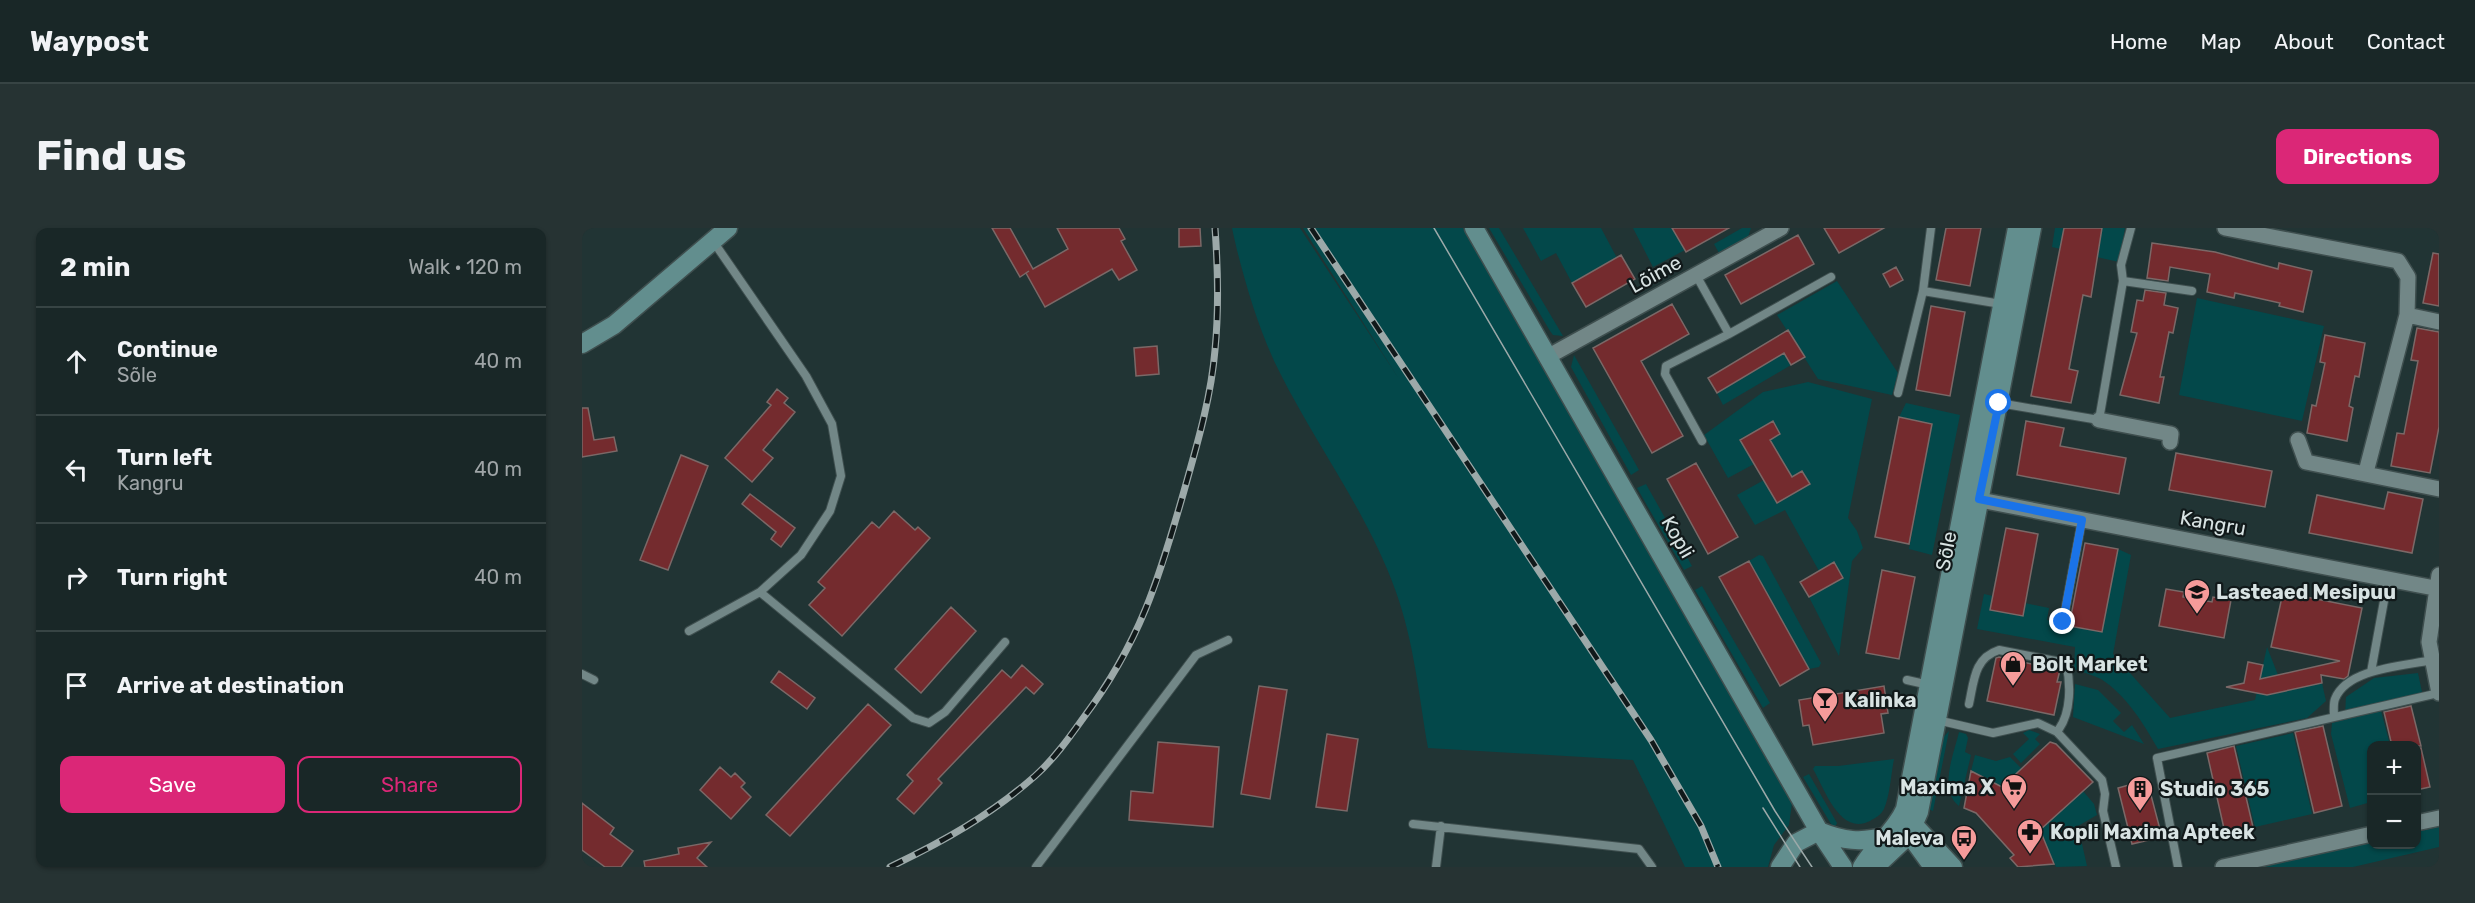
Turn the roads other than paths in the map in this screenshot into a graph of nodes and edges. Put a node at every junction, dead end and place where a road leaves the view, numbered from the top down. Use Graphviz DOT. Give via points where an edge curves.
graph roads {
  1 [pos="728,228"];
  2 [pos="1474,228"];
  3 [pos="1931,228"];
  4 [pos="2017,228"];
  5 [pos="2032,228"];
  6 [pos="2132,228"];
  7 [pos="2225,228"];
  8 [pos="1772,230"];
  9 [pos="712,240"];
  10 [pos="1696,275"];
  11 [pos="1831,277"];
  12 [pos="2123,281"];
  13 [pos="1923,291"];
  14 [pos="2192,291"];
  15 [pos="2010,306"];
  16 [pos="2407,315"];
  17 [pos="2439,322"];
  18 [pos="1729,334"];
  19 [pos="582,344"];
  20 [pos="1549,356"];
  21 [pos="1898,393"];
  22 [pos="1999,403"];
  23 [pos="2099,420"];
  24 [pos="2298,440"];
  25 [pos="1702,441"];
  26 [pos="2170,442"];
  27 [pos="2366,472"];
  28 [pos="2439,489"];
  29 [pos="1973,499"];
  30 [pos="2082,520"];
  31 [pos="2388,578"];
  32 [pos="2438,584"];
  33 [pos="760,592"];
  34 [pos="2063,622"];
  35 [pos="689,632"];
  36 [pos="1228,640"];
  37 [pos="1005,642"];
  38 [pos="2432,660"];
  39 [pos="2372,672"];
  40 [pos="582,674"];
  41 [pos="594,680"];
  42 [pos="1907,680"];
  43 [pos="1937,687"];
  44 [pos="2439,693"];
  45 [pos="1969,704"];
  46 [pos="2334,717"];
  47 [pos="1937,720"];
  48 [pos="2059,729"];
  49 [pos="2439,818"];
  50 [pos="2421,822"];
  51 [pos="1413,824"];
  52 [pos="1440,826"];
  53 [pos="1908,827"];
  54 [pos="1819,831"];
  55 [pos="2367,835"];
  56 [pos="1887,836"];
  57 [pos="1036,867"];
  58 [pos="1436,867"];
  59 [pos="1652,867"];
  60 [pos="1780,867"];
  61 [pos="1843,867"];
  62 [pos="1862,867"];
  63 [pos="1875,867"];
  64 [pos="1933,867"];
  65 [pos="1953,867"];
  66 [pos="2116,867"];
  67 [pos="2178,867"];
  68 [pos="2223,867"];
  1 -- 9 [label="street"];
  2 -- 20 [label="street, Kopli"];
  3 -- 13 [label="lane"];
  4 -- 15 [label="street, Sõle"];
  5 -- 15 [label="street, Sõle"];
  6 -- 12 [label="lane" via="2121,265"];
  7 -- 16 [label="street" via="2398,261 2408,277"];
  8 -- 10 [label="street, Lõime"];
  9 -- 19 [label="street" via="614,325"];
  9 -- 33 [label="lane" via="806,376 832,424 841,476 830,511 801,555"];
  10 -- 18 [label="lane"];
  10 -- 20 [label="street, Lõime"];
  11 -- 18 [label="lane"];
  12 -- 14 [label="lane"];
  12 -- 23 [label="lane"];
  13 -- 15 [label="lane"];
  13 -- 21 [label="lane"];
  15 -- 22 [label="street, Sõle"];
  15 -- 29 [label="street, Sõle"];
  16 -- 17 [label="street"];
  16 -- 27 [label="street"];
  18 -- 25 [label="lane" via="1666,366 1665,374"];
  20 -- 54 [label="street, Kopli"];
  22 -- 23 [label="lane"];
  22 -- 29 [label="street, Sõle"];
  23 -- 26 [label="street" via="2171,434"];
  24 -- 27 [label="street" via="2306,462"];
  27 -- 28 [label="street"];
  29 -- 30 [label="street, Kangru"];
  29 -- 43 [label="street, Sõle"];
  30 -- 31 [label="street, Kangru"];
  30 -- 34 [label="lane"];
  31 -- 32 [label="street, Kangru"];
  31 -- 39 [label="lane"];
  32 -- 38 [label="street" via="2429,642"];
  33 -- 35 [label="lane"];
  33 -- 37 [label="lane" via="913,718 929,723 945,712"];
  36 -- 57 [label="lane" via="1196,654"];
  38 -- 39 [label="lane"];
  38 -- 44 [label="street"];
  39 -- 46 [label="lane" via="2339,692 2334,700"];
  40 -- 41 [label="lane"];
  42 -- 43 [label="lane"];
  43 -- 47 [label="street, Sõle"];
  43 -- 53 [label="street, Sõle" via="1905,809"];
  44 -- 46 [label="lane"];
  45 -- 48 [label="lane" via="1978,664 1992,652 2000,650 2066,663 2070,677 2067,719"];
  46 -- 67 [label="lane" via="2157,758"];
  47 -- 53 [label="street, Sõle"];
  47 -- 66 [label="lane" via="1992,733 2038,723 2057,732 2102,780 2103,811"];
  49 -- 50 [label="street"];
  51 -- 52 [label="lane"];
  52 -- 58 [label="lane"];
  52 -- 59 [label="lane" via="1639,849"];
  53 -- 56 [label="street, Sõle"];
  53 -- 63 [label="street"];
  53 -- 64 [label="street"];
  53 -- 65 [label="street"];
  54 -- 56 [label="street" via="1855,842"];
  54 -- 60 [label="street" via="1796,843"];
  54 -- 61 [label="street, Kopli"];
  55 -- 68 [label="street"];
  56 -- 62 [label="street, Sõle"];
}
